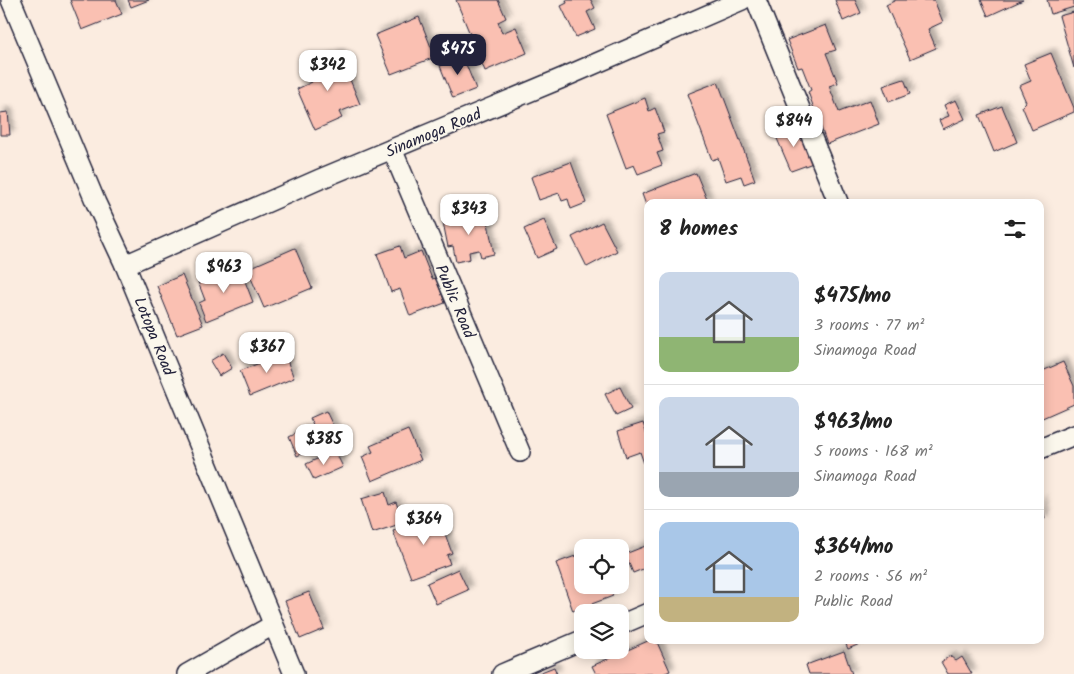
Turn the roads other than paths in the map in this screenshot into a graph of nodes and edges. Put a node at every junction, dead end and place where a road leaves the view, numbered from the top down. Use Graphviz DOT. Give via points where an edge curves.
graph roads {
  1 [pos="11,0"];
  2 [pos="742,0"];
  3 [pos="756,0"];
  4 [pos="392,149"];
  5 [pos="837,199"];
  6 [pos="125,265"];
  7 [pos="1074,435"];
  8 [pos="1044,447"];
  9 [pos="520,452"];
  10 [pos="644,615"];
  11 [pos="629,621"];
  12 [pos="273,625"];
  13 [pos="574,643"];
  14 [pos="188,674"];
  15 [pos="294,674"];
  16 [pos="502,674"];
  1 -- 6 [label="street, Lotopa Road"];
  2 -- 4 [label="street, Sinamoga Road"];
  3 -- 5 [label="street"];
  4 -- 6 [label="street, Sinamoga Road"];
  4 -- 9 [label="street, Public Road"];
  6 -- 12 [label="street, Lotopa Road"];
  7 -- 8 [label="street"];
  10 -- 11 [label="street"];
  12 -- 14 [label="street"];
  12 -- 15 [label="street, Lotopa Road"];
  13 -- 16 [label="street"];
}
